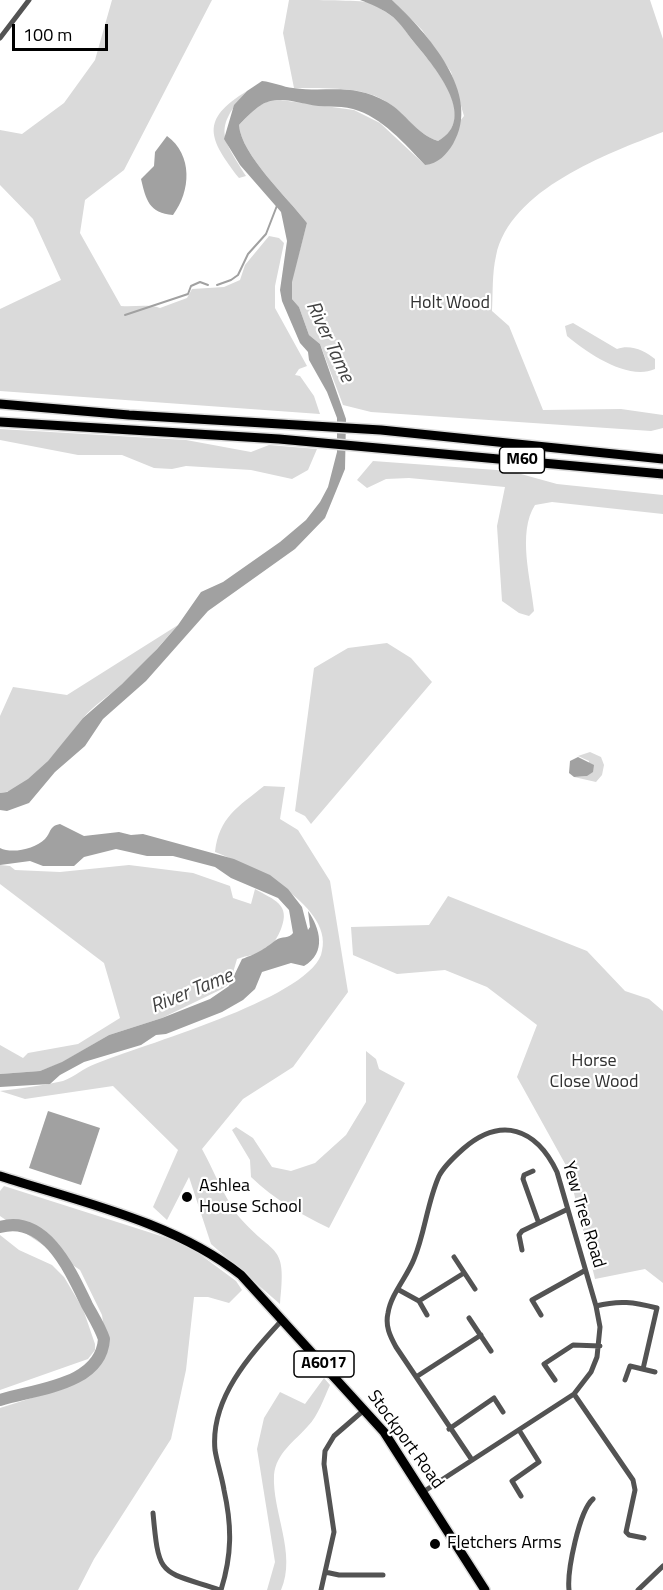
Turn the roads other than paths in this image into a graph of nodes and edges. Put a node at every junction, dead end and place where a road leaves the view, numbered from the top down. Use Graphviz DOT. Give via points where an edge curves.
graph roads {
  1 [pos="29,0"];
  2 [pos="0,38"];
  3 [pos="0,404"];
  4 [pos="0,422"];
  5 [pos="663,459"];
  6 [pos="663,474"];
  7 [pos="533,1172"];
  8 [pos="0,1176"];
  9 [pos="566,1209"];
  10 [pos="538,1221"];
  11 [pos="522,1250"];
  12 [pos="454,1257"];
  13 [pos="584,1271"];
  14 [pos="464,1273"];
  15 [pos="475,1289"];
  16 [pos="399,1290"];
  17 [pos="419,1301"];
  18 [pos="596,1306"];
  19 [pos="660,1309"];
  20 [pos="542,1315"];
  21 [pos="427,1316"];
  22 [pos="469,1318"];
  23 [pos="283,1319"];
  24 [pos="480,1335"];
  25 [pos="600,1346"];
  26 [pos="491,1351"];
  27 [pos="643,1369"];
  28 [pos="655,1372"];
  29 [pos="416,1377"];
  30 [pos="555,1380"];
  31 [pos="626,1380"];
  32 [pos="574,1394"];
  33 [pos="365,1409"];
  34 [pos="503,1412"];
  35 [pos="449,1429"];
  36 [pos="519,1430"];
  37 [pos="472,1460"];
  38 [pos="423,1492"];
  39 [pos="521,1496"];
  40 [pos="593,1499"];
  41 [pos="153,1513"];
  42 [pos="644,1538"];
  43 [pos="663,1566"];
  44 [pos="325,1572"];
  45 [pos="383,1575"];
  46 [pos="220,1590"];
  47 [pos="321,1590"];
  48 [pos="484,1590"];
  49 [pos="569,1590"];
  50 [pos="638,1590"];
  1 -- 2 [label="street"];
  3 -- 5 [label="highway, M60" via="381,430"];
  4 -- 6 [label="highway, M60" via="279,439"];
  7 -- 10 [label="street" via="523,1179"];
  8 -- 23 [label="highway, Stockport Road / A6017" via="185,1239 214,1254 241,1275"];
  9 -- 10 [label="street"];
  9 -- 13 [label="street, Yew Tree Road"];
  9 -- 16 [label="street, Yew Tree Road" via="548,1153 529,1136 502,1128 478,1137 440,1174 414,1259"];
  10 -- 11 [label="street" via="519,1235"];
  12 -- 14 [label="street"];
  13 -- 18 [label="street, Yew Tree Road"];
  13 -- 20 [label="street" via="532,1300"];
  14 -- 15 [label="street"];
  14 -- 17 [label="street"];
  16 -- 17 [label="street"];
  16 -- 29 [label="street, Yew Tree Road" via="387,1314 388,1331"];
  17 -- 21 [label="street"];
  18 -- 19 [label="street" via="631,1301"];
  18 -- 25 [label="street, Yew Tree Road"];
  19 -- 27 [label="street"];
  22 -- 24 [label="street"];
  23 -- 33 [label="highway, Stockport Road / A6017"];
  23 -- 46 [label="street" via="243,1365 218,1418 215,1450 231,1531 231,1553"];
  24 -- 26 [label="street"];
  24 -- 29 [label="street"];
  25 -- 30 [label="street" via="573,1345 544,1364"];
  25 -- 32 [label="street, Yew Tree Road" via="591,1372"];
  27 -- 28 [label="street"];
  27 -- 31 [label="street" via="630,1366"];
  29 -- 35 [label="street, Yew Tree Road"];
  32 -- 36 [label="street, Yew Tree Road"];
  32 -- 42 [label="street" via="633,1480 626,1532"];
  33 -- 38 [label="highway, Stockport Road / A6017"];
  33 -- 44 [label="street" via="334,1436 325,1451 334,1532"];
  34 -- 35 [label="street" via="494,1398"];
  35 -- 37 [label="street, Yew Tree Road"];
  36 -- 37 [label="street, Yew Tree Road"];
  36 -- 39 [label="street" via="539,1462 512,1480"];
  37 -- 38 [label="street, Yew Tree Road"];
  38 -- 48 [label="highway, Stockport Road / A6017"];
  40 -- 49 [label="street" via="586,1505"];
  41 -- 46 [label="street" via="157,1557 167,1572"];
  43 -- 50 [label="street"];
  44 -- 45 [label="street"];
  44 -- 47 [label="street"];
}
